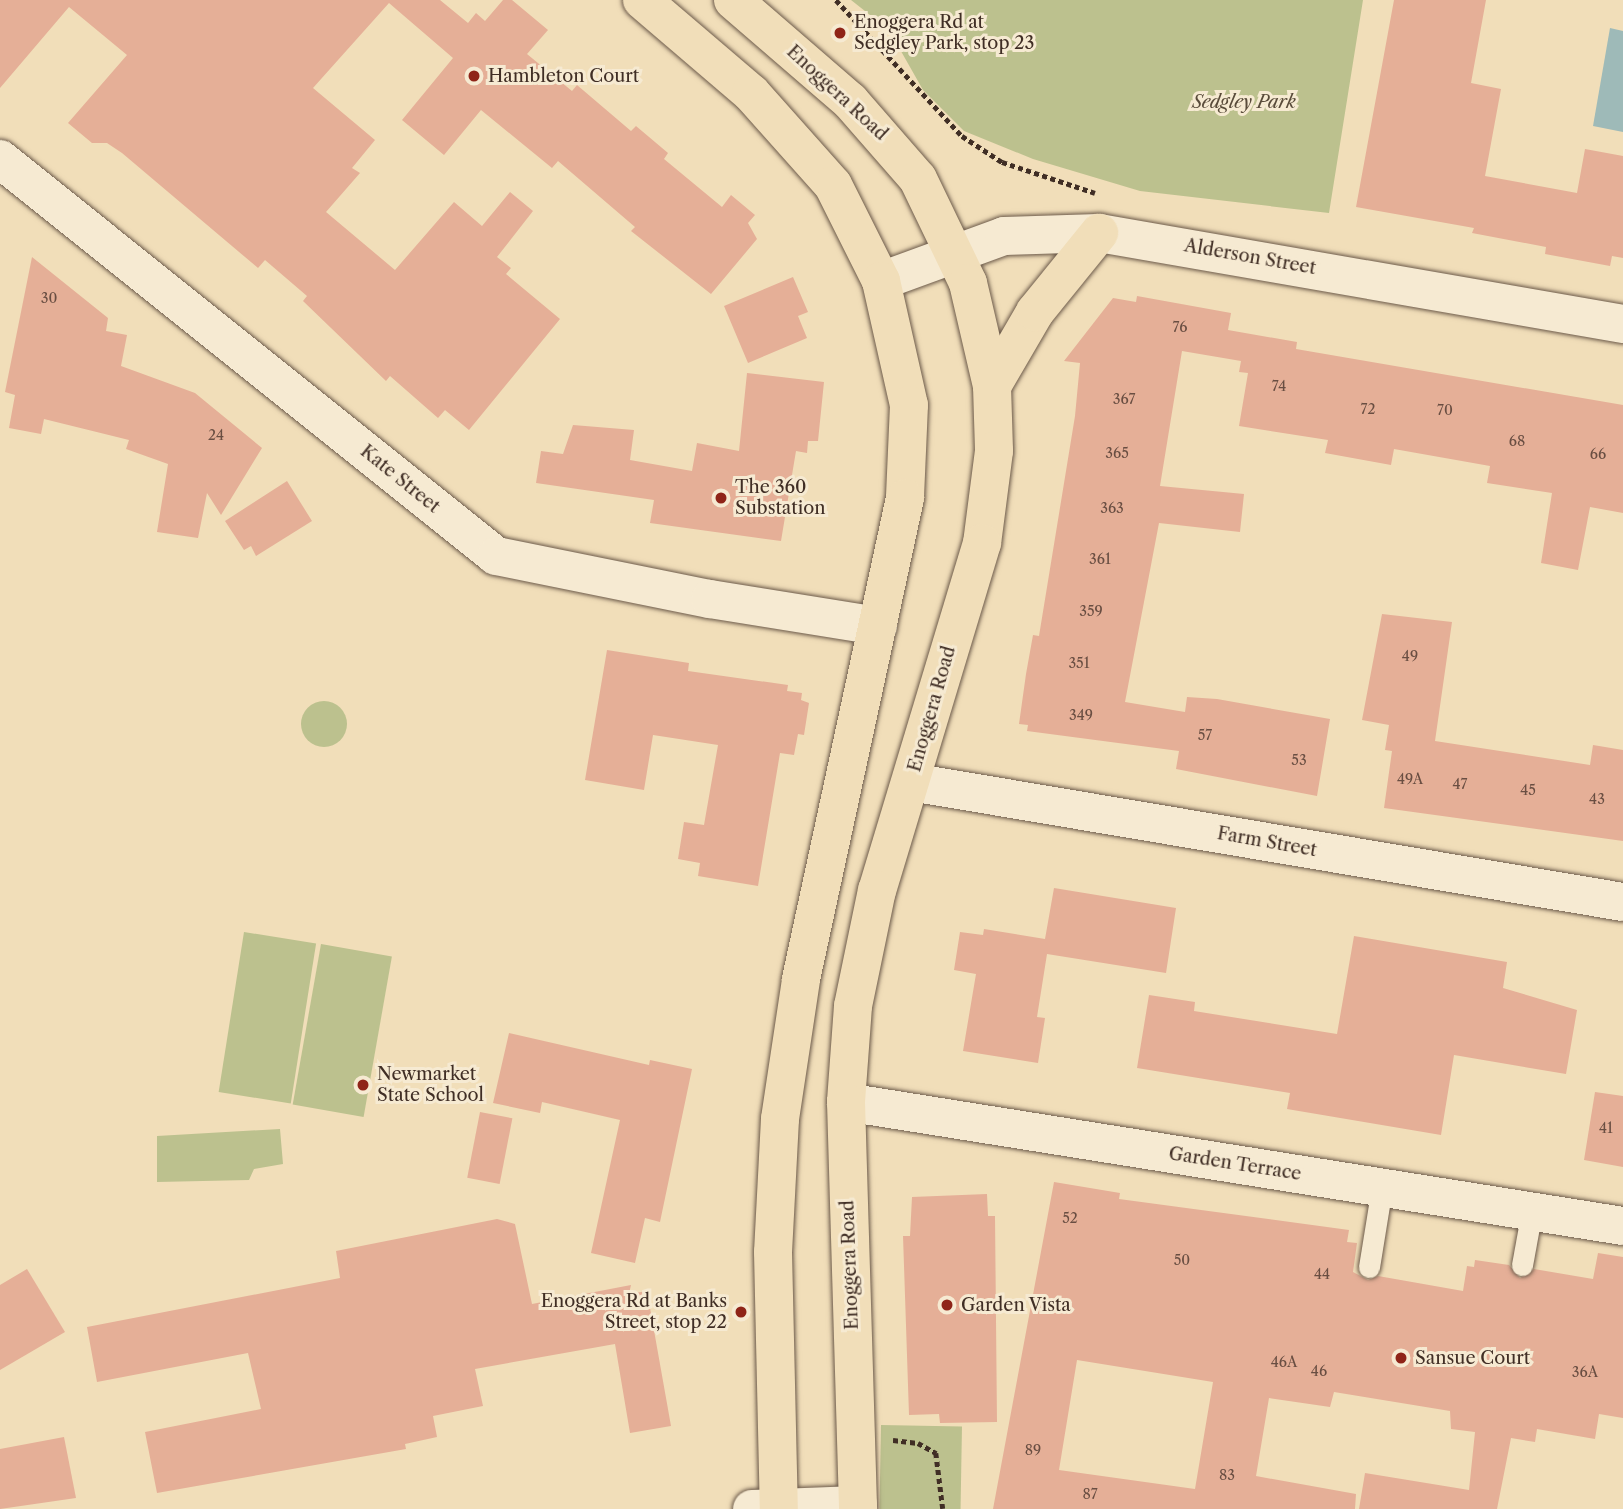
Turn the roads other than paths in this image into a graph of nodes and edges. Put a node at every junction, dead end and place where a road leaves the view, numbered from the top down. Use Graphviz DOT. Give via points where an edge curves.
graph roads {
  1 [pos="642,0"];
  2 [pos="733,0"];
  3 [pos="0,159"];
  4 [pos="1099,233"];
  5 [pos="957,252"];
  6 [pos="881,281"];
  7 [pos="1623,324"];
  8 [pos="992,386"];
  9 [pos="878,626"];
  10 [pos="911,782"];
  11 [pos="1623,902"];
  12 [pos="846,1102"];
  13 [pos="1381,1188"];
  14 [pos="1532,1210"];
  15 [pos="1623,1226"];
  16 [pos="1522,1265"];
  17 [pos="1369,1267"];
  18 [pos="858,1507"];
  19 [pos="770,1508"];
  1 -- 6 [label="main road" via="751,93 810,156 852,219"];
  2 -- 5 [label="main road, Enoggera Road" via="850,101 900,154"];
  3 -- 9 [label="street, Kate Street" via="496,556 710,599"];
  4 -- 5 [label="street, Alderson Street" via="1024,233"];
  4 -- 7 [label="street, Alderson Street"];
  4 -- 8 [label="main road" via="1035,312"];
  5 -- 6 [label="street, Alderson Street"];
  5 -- 8 [label="main road, Enoggera Road" via="977,313"];
  6 -- 9 [label="main road" via="905,377 910,439 905,498"];
  8 -- 10 [label="main road, Enoggera Road" via="994,450 988,513"];
  9 -- 19 [label="main road" via="801,981 780,1119 773,1252"];
  10 -- 11 [label="street, Farm Street"];
  10 -- 12 [label="main road, Enoggera Road" via="862,954"];
  12 -- 13 [label="street, Garden Terrace"];
  12 -- 18 [label="main road, Enoggera Road"];
  13 -- 14 [label="street, Garden Terrace"];
  13 -- 17 [label="lane"];
  14 -- 15 [label="street, Garden Terrace"];
  14 -- 16 [label="lane"];
  18 -- 19 [label="street"];
}
